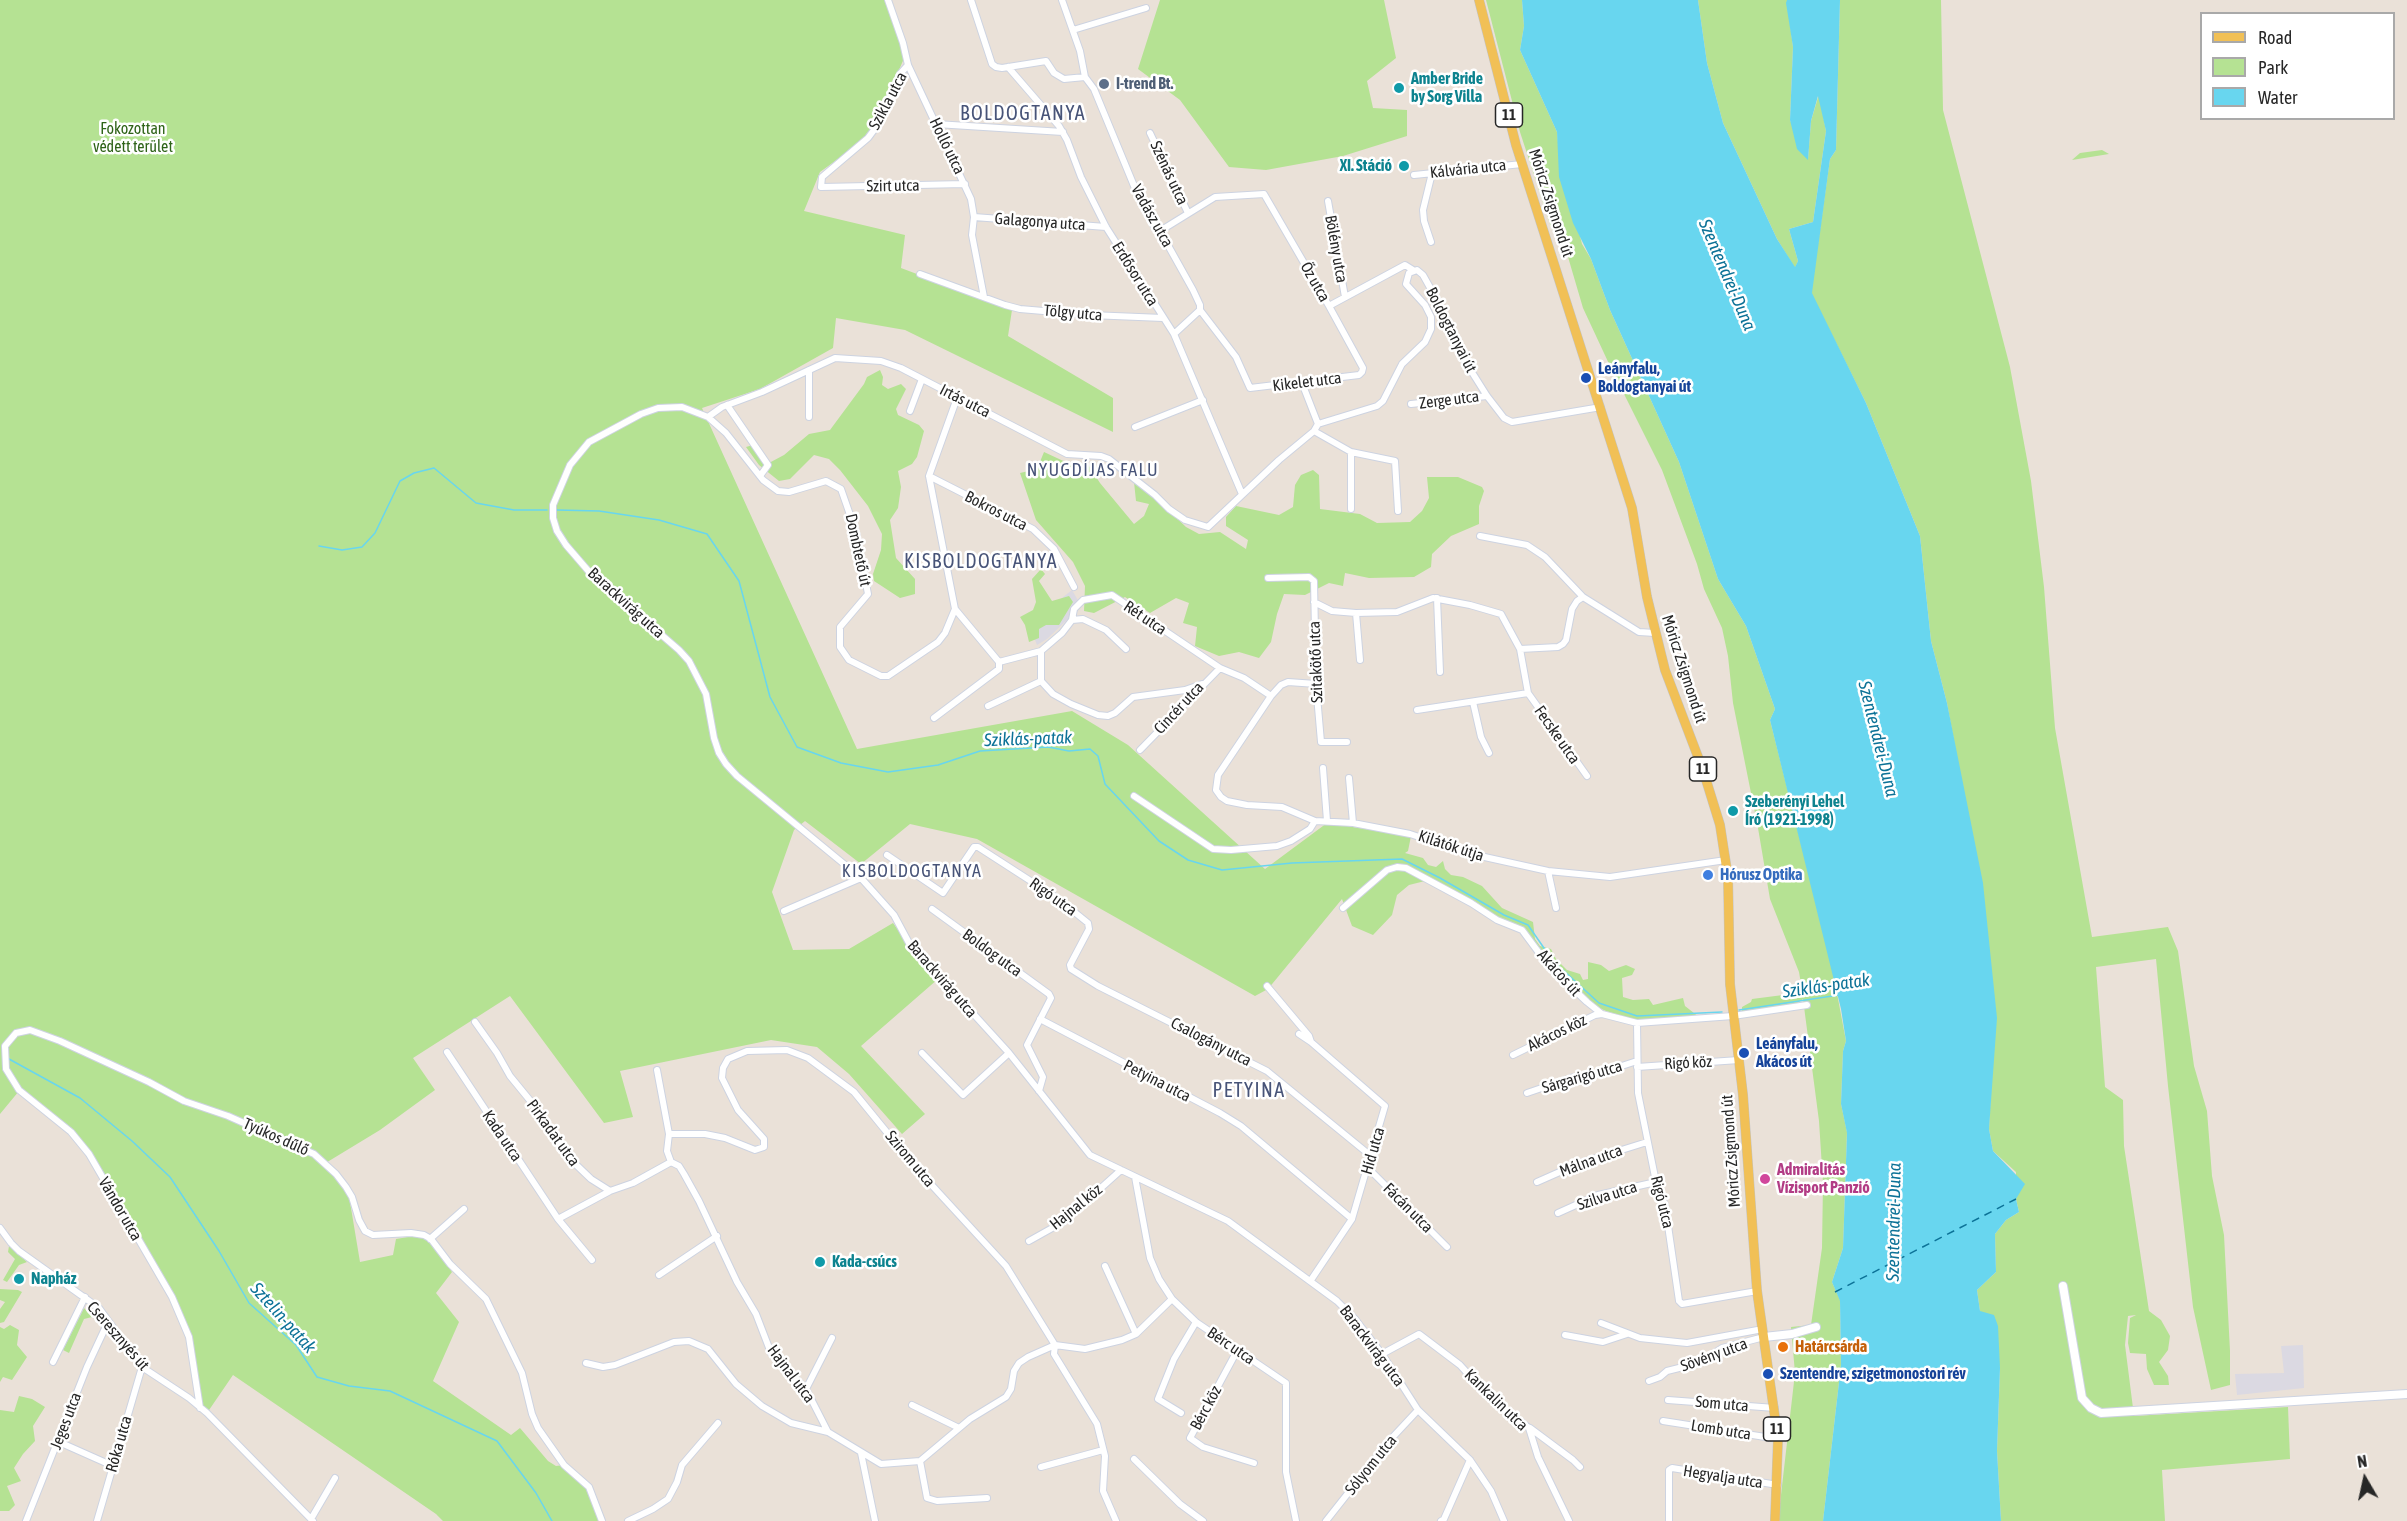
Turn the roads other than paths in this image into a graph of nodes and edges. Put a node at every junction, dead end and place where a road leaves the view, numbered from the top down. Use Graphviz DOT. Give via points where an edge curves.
graph roads {
  1 [pos="888,0"];
  2 [pos="971,0"];
  3 [pos="1062,0"];
  4 [pos="1479,0"];
  5 [pos="1146,8"];
  6 [pos="1073,30"];
  7 [pos="908,65"];
  8 [pos="1008,67"];
  9 [pos="1085,76"];
  10 [pos="936,124"];
  11 [pos="1063,132"];
  12 [pos="1150,134"];
  13 [pos="1522,164"];
  14 [pos="1432,173"];
  15 [pos="1414,175"];
  16 [pos="965,184"];
  17 [pos="821,187"];
  18 [pos="1328,201"];
  19 [pos="1188,213"];
  20 [pos="974,217"];
  21 [pos="1106,227"];
  22 [pos="1160,231"];
  23 [pos="1431,242"];
  24 [pos="1413,270"];
  25 [pos="920,274"];
  26 [pos="984,297"];
  27 [pos="1346,297"];
  28 [pos="1329,306"];
  29 [pos="1200,310"];
  30 [pos="1163,318"];
  31 [pos="1174,334"];
  32 [pos="808,370"];
  33 [pos="1362,372"];
  34 [pos="922,379"];
  35 [pos="1302,383"];
  36 [pos="1250,388"];
  37 [pos="1487,396"];
  38 [pos="957,398"];
  39 [pos="1203,400"];
  40 [pos="1411,404"];
  41 [pos="727,405"];
  42 [pos="1601,407"];
  43 [pos="910,411"];
  44 [pos="708,417"];
  45 [pos="809,417"];
  46 [pos="1135,427"];
  47 [pos="1316,428"];
  48 [pos="1351,452"];
  49 [pos="760,476"];
  50 [pos="929,476"];
  51 [pos="1242,494"];
  52 [pos="1352,509"];
  53 [pos="1398,511"];
  54 [pos="1208,527"];
  55 [pos="1480,536"];
  56 [pos="1268,578"];
  57 [pos="1074,587"];
  58 [pos="1582,597"];
  59 [pos="1437,598"];
  60 [pos="1314,602"];
  61 [pos="955,609"];
  62 [pos="1356,613"];
  63 [pos="1072,620"];
  64 [pos="1655,633"];
  65 [pos="1126,649"];
  66 [pos="1520,649"];
  67 [pos="1041,651"];
  68 [pos="1360,660"];
  69 [pos="999,662"];
  70 [pos="1220,668"];
  71 [pos="1440,672"];
  72 [pos="1041,681"];
  73 [pos="1202,684"];
  74 [pos="1316,684"];
  75 [pos="1528,693"];
  76 [pos="1271,696"];
  77 [pos="1473,702"];
  78 [pos="988,706"];
  79 [pos="1417,710"];
  80 [pos="934,718"];
  81 [pos="1347,742"];
  82 [pos="1140,750"];
  83 [pos="1489,753"];
  84 [pos="1323,768"];
  85 [pos="1587,776"];
  86 [pos="1349,778"];
  87 [pos="1134,796"];
  88 [pos="1327,820"];
  89 [pos="1315,821"];
  90 [pos="1353,823"];
  91 [pos="887,855"];
  92 [pos="1726,860"];
  93 [pos="1548,871"];
  94 [pos="861,879"];
  95 [pos="1343,908"];
  96 [pos="1556,908"];
  97 [pos="932,909"];
  98 [pos="784,911"];
  99 [pos="1070,965"];
  100 [pos="1267,986"];
  101 [pos="1807,1005"];
  102 [pos="1602,1014"];
  103 [pos="1733,1016"];
  104 [pos="1040,1019"];
  105 [pos="475,1022"];
  106 [pos="1636,1023"];
  107 [pos="1299,1034"];
  108 [pos="11,1038"];
  109 [pos="0,1040"];
  110 [pos="1311,1042"];
  111 [pos="4,1051"];
  112 [pos="447,1052"];
  113 [pos="922,1053"];
  114 [pos="1008,1053"];
  115 [pos="1514,1055"];
  116 [pos="1739,1060"];
  117 [pos="1637,1064"];
  118 [pos="657,1071"];
  119 [pos="1039,1091"];
  120 [pos="1527,1093"];
  121 [pos="669,1134"];
  122 [pos="1647,1142"];
  123 [pos="1371,1156"];
  124 [pos="671,1162"];
  125 [pos="1368,1168"];
  126 [pos="1121,1170"];
  127 [pos="1135,1177"];
  128 [pos="1537,1182"];
  129 [pos="1656,1182"];
  130 [pos="610,1191"];
  131 [pos="464,1209"];
  132 [pos="1558,1213"];
  133 [pos="558,1219"];
  134 [pos="1352,1219"];
  135 [pos="0,1228"];
  136 [pos="717,1236"];
  137 [pos="430,1239"];
  138 [pos="1029,1241"];
  139 [pos="1447,1247"];
  140 [pos="592,1260"];
  141 [pos="1105,1266"];
  142 [pos="659,1275"];
  143 [pos="1311,1280"];
  144 [pos="2063,1286"];
  145 [pos="1757,1291"];
  146 [pos="85,1297"];
  147 [pos="1172,1299"];
  148 [pos="108,1322"];
  149 [pos="1196,1322"];
  150 [pos="1601,1323"];
  151 [pos="1816,1327"];
  152 [pos="1763,1333"];
  153 [pos="1136,1334"];
  154 [pos="1627,1334"];
  155 [pos="1565,1335"];
  156 [pos="832,1338"];
  157 [pos="1055,1346"];
  158 [pos="1238,1349"];
  159 [pos="1382,1354"];
  160 [pos="53,1362"];
  161 [pos="586,1363"];
  162 [pos="142,1367"];
  163 [pos="1649,1381"];
  164 [pos="806,1389"];
  165 [pos="2407,1394"];
  166 [pos="1668,1400"];
  167 [pos="912,1405"];
  168 [pos="200,1408"];
  169 [pos="1775,1408"];
  170 [pos="1418,1410"];
  171 [pos="1181,1413"];
  172 [pos="1663,1421"];
  173 [pos="718,1423"];
  174 [pos="959,1428"];
  175 [pos="1529,1428"];
  176 [pos="828,1432"];
  177 [pos="1778,1439"];
  178 [pos="59,1442"];
  179 [pos="1103,1450"];
  180 [pos="861,1453"];
  181 [pos="1134,1459"];
  182 [pos="1470,1460"];
  183 [pos="920,1461"];
  184 [pos="1254,1463"];
  185 [pos="113,1466"];
  186 [pos="1041,1467"];
  187 [pos="1580,1467"];
  188 [pos="335,1478"];
  189 [pos="1778,1485"];
  190 [pos="987,1498"];
  191 [pos="312,1520"];
  192 [pos="26,1521"];
  193 [pos="97,1521"];
  194 [pos="602,1521"];
  195 [pos="628,1521"];
  196 [pos="875,1521"];
  197 [pos="1116,1521"];
  198 [pos="1203,1521"];
  199 [pos="1296,1521"];
  200 [pos="1326,1521"];
  201 [pos="1441,1521"];
  202 [pos="1504,1521"];
  203 [pos="1569,1521"];
  204 [pos="1669,1521"];
  205 [pos="1775,1521"];
  1 -- 7 [label="street, Holló utca"];
  2 -- 8 [label="street, Erdősor utca" via="992,64"];
  3 -- 6 [label="street, Vadász utca"];
  4 -- 13 [label="main road, Móricz Zsigmond út / 11"];
  5 -- 6 [label="street"];
  6 -- 9 [label="street, Vadász utca"];
  7 -- 10 [label="street, Holló utca"];
  7 -- 17 [label="street, Szikla utca" via="900,74 877,126 822,177"];
  8 -- 9 [label="street" via="1046,60 1054,73 1064,79"];
  8 -- 11 [label="street, Erdősor utca"];
  9 -- 22 [label="street, Vadász utca" via="1139,198"];
  10 -- 11 [label="street"];
  10 -- 16 [label="street, Holló utca"];
  11 -- 21 [label="street, Erdősor utca" via="1080,177"];
  12 -- 19 [label="street, Szénás utca"];
  13 -- 14 [label="street, Kálvária utca"];
  13 -- 42 [label="main road, Móricz Zsigmond út / 11"];
  14 -- 15 [label="street, Kálvária utca"];
  14 -- 23 [label="street" via="1423,210"];
  16 -- 17 [label="street, Szirt utca"];
  16 -- 20 [label="street, Holló utca"];
  18 -- 27 [label="street, Bölény utca"];
  19 -- 22 [label="street"];
  19 -- 28 [label="street, Őz utca" via="1215,197 1264,194"];
  20 -- 21 [label="street, Galagonya utca"];
  20 -- 26 [label="street, Holló utca" via="972,235"];
  21 -- 30 [label="street, Erdősor utca"];
  22 -- 29 [label="street, Vadász utca"];
  24 -- 27 [label="street" via="1405,265"];
  24 -- 37 [label="street, Boldogtanyai út" via="1420,272 1428,283 1463,358"];
  24 -- 47 [label="street, Boldogtanyai út" via="1406,284 1428,311 1432,323 1429,336 1402,364 1377,406"];
  25 -- 26 [label="street, Tölgy utca"];
  26 -- 30 [label="street, Tölgy utca" via="1020,309"];
  27 -- 28 [label="street"];
  28 -- 33 [label="street, Őz utca"];
  29 -- 31 [label="street"];
  29 -- 36 [label="street, Vadász utca" via="1236,357"];
  30 -- 31 [label="street, Erdősor utca"];
  31 -- 39 [label="street, Erdősor utca"];
  32 -- 34 [label="street, Irtás utca" via="835,358 861,358 902,368"];
  32 -- 41 [label="street, Irtás utca"];
  32 -- 45 [label="street"];
  33 -- 35 [label="street, Kikelet utca"];
  34 -- 38 [label="street, Irtás utca"];
  34 -- 43 [label="street"];
  35 -- 36 [label="street, Kikelet utca"];
  35 -- 47 [label="street"];
  37 -- 40 [label="street, Zerge utca"];
  37 -- 42 [label="street, Boldogtanyai út" via="1499,414 1512,422"];
  38 -- 50 [label="street"];
  38 -- 54 [label="street, Irtás utca" via="1067,454 1110,459 1169,509 1185,520"];
  39 -- 46 [label="street"];
  39 -- 51 [label="street, Erdősor utca"];
  41 -- 44 [label="street, Irtás utca"];
  41 -- 49 [label="street" via="768,465"];
  42 -- 64 [label="main road, Móricz Zsigmond út / 11" via="1632,508"];
  44 -- 49 [label="street, Dombtető út"];
  44 -- 94 [label="street, Barackvirág utca" via="682,407 658,408 589,442 570,465 553,505 557,531 591,574 689,661 706,694 714,738 726,764"];
  47 -- 48 [label="street"];
  47 -- 51 [label="street, Boldogtanyai út"];
  48 -- 52 [label="street"];
  48 -- 53 [label="street" via="1395,461"];
  49 -- 61 [label="street, Dombtető út" via="778,491 789,492 826,481 841,489 856,532 868,594 840,627 840,647 849,660 881,676 894,674 938,642"];
  50 -- 57 [label="street, Bokros utca" via="1033,529 1054,549"];
  50 -- 61 [label="street"];
  51 -- 54 [label="street, Boldogtanyai út"];
  55 -- 58 [label="street" via="1527,545 1545,557"];
  56 -- 60 [label="street, Szitakötő utca" via="1309,577 1314,581"];
  58 -- 64 [label="street" via="1639,632"];
  58 -- 66 [label="street" via="1572,609 1563,644"];
  59 -- 62 [label="street" via="1397,612"];
  59 -- 66 [label="street, Fecske utca" via="1501,614"];
  59 -- 71 [label="street"];
  60 -- 62 [label="street" via="1332,611"];
  60 -- 74 [label="street, Szitakötő utca"];
  61 -- 69 [label="street"];
  62 -- 68 [label="street"];
  63 -- 65 [label="street" via="1083,619 1106,630"];
  63 -- 67 [label="street, Rét utca"];
  63 -- 70 [label="street, Rét utca" via="1074,609 1083,600 1112,595"];
  64 -- 92 [label="main road, Móricz Zsigmond út / 11" via="1713,797"];
  66 -- 75 [label="street, Fecske utca"];
  67 -- 69 [label="street, Rét utca"];
  67 -- 72 [label="street"];
  69 -- 80 [label="street" via="999,669"];
  70 -- 73 [label="street, Cincér utca"];
  70 -- 76 [label="street"];
  72 -- 73 [label="street" via="1071,705 1108,716 1133,697"];
  72 -- 78 [label="street"];
  73 -- 82 [label="street, Cincér utca"];
  74 -- 76 [label="street" via="1288,682"];
  74 -- 81 [label="street, Szitakötő utca" via="1321,742"];
  75 -- 77 [label="street, Fecske utca"];
  75 -- 85 [label="street, Fecske utca"];
  76 -- 89 [label="street" via="1226,760 1216,790 1227,801 1282,807"];
  77 -- 79 [label="street, Fecske utca"];
  77 -- 83 [label="street"];
  84 -- 88 [label="street"];
  86 -- 90 [label="street"];
  87 -- 89 [label="street" via="1213,849 1277,846 1291,842"];
  88 -- 89 [label="street, Kilátók útja"];
  88 -- 90 [label="street, Kilátók útja"];
  90 -- 93 [label="street, Kilátók útja"];
  91 -- 99 [label="street, Rigó utca" via="943,894 978,847 1088,922 1089,929"];
  92 -- 93 [label="street, Kilátók útja" via="1610,877"];
  92 -- 103 [label="main road, Móricz Zsigmond út / 11"];
  93 -- 96 [label="street"];
  94 -- 98 [label="street"];
  94 -- 114 [label="street, Barackvirág utca" via="899,921 909,943"];
  95 -- 102 [label="street, Akácos út" via="1387,870 1406,868 1522,930 1548,965"];
  97 -- 104 [label="street, Boldog utca" via="1049,994 1051,998"];
  99 -- 123 [label="street, Csalogány utca" via="1098,986 1267,1071"];
  100 -- 110 [label="street, Híd utca"];
  101 -- 103 [label="street, Akácos út"];
  102 -- 106 [label="street, Akácos út"];
  102 -- 115 [label="street, Akácos köz"];
  103 -- 106 [label="street, Akácos út"];
  103 -- 116 [label="main road, Móricz Zsigmond út / 11"];
  104 -- 119 [label="street" via="1027,1045 1043,1077"];
  104 -- 134 [label="street, Petyina utca" via="1234,1122"];
  105 -- 130 [label="street, Pirkadat utca" via="572,1164"];
  106 -- 117 [label="street, Rigó utca"];
  107 -- 110 [label="street, Híd utca"];
  108 -- 109 [label="street"];
  108 -- 111 [label="street"];
  108 -- 137 [label="street, Tyúkos dűlő" via="23,1030 37,1032 184,1101 314,1154 346,1187 365,1231 373,1235 411,1233"];
  109 -- 111 [label="street, Vándor utca"];
  110 -- 123 [label="street, Híd utca" via="1385,1106"];
  111 -- 168 [label="street, Vándor utca" via="6,1069 19,1090 71,1132 89,1154 172,1297 189,1337"];
  112 -- 133 [label="street, Kada utca"];
  113 -- 114 [label="street" via="963,1095"];
  114 -- 119 [label="street, Barackvirág utca"];
  116 -- 117 [label="street, Rigó köz"];
  116 -- 145 [label="main road, Móricz Zsigmond út / 11"];
  117 -- 120 [label="street, Sárgarigó utca" via="1574,1077"];
  117 -- 122 [label="street, Rigó utca"];
  118 -- 121 [label="street"];
  119 -- 126 [label="street, Barackvirág utca" via="1090,1155"];
  121 -- 124 [label="street" via="667,1151"];
  121 -- 157 [label="street, Szirom utca" via="705,1134 760,1150 764,1139 732,1100 722,1078 723,1068 728,1059 747,1051 787,1050 808,1058 854,1092 916,1168 996,1255"];
  122 -- 128 [label="street, Málna utca" via="1580,1163"];
  122 -- 129 [label="street, Rigó utca"];
  123 -- 125 [label="street, Híd utca"];
  124 -- 130 [label="street"];
  124 -- 136 [label="street, Hajnal utca" via="684,1174"];
  125 -- 134 [label="street, Híd utca"];
  125 -- 139 [label="street, Fácán utca"];
  126 -- 127 [label="street, Barackvirág utca"];
  126 -- 138 [label="street, Hajnal köz" via="1063,1222"];
  127 -- 143 [label="street, Barackvirág utca" via="1228,1221"];
  127 -- 147 [label="street, Bérc utca" via="1150,1258"];
  129 -- 132 [label="street, Szilva utca" via="1598,1195"];
  129 -- 145 [label="street, Rigó utca" via="1667,1217 1680,1304"];
  130 -- 133 [label="street"];
  131 -- 137 [label="street"];
  133 -- 140 [label="street, Kada utca"];
  134 -- 143 [label="street, Híd utca"];
  135 -- 146 [label="street, Cseresznyés út" via="19,1251"];
  136 -- 142 [label="street"];
  136 -- 164 [label="street, Hajnal utca" via="771,1353"];
  137 -- 194 [label="street" via="486,1299 522,1373 538,1428 564,1465 589,1487"];
  141 -- 153 [label="street"];
  143 -- 159 [label="street, Barackvirág utca" via="1355,1318"];
  144 -- 165 [label="street" via="2082,1398 2101,1413"];
  145 -- 152 [label="main road, Móricz Zsigmond út / 11"];
  146 -- 148 [label="street, Cseresznyés út"];
  146 -- 160 [label="street"];
  147 -- 149 [label="street, Bérc utca"];
  147 -- 153 [label="street"];
  148 -- 162 [label="street, Cseresznyés út"];
  148 -- 178 [label="street, Jeges utca"];
  149 -- 158 [label="street, Bérc utca"];
  149 -- 171 [label="street" via="1174,1359 1158,1399"];
  150 -- 154 [label="street"];
  151 -- 152 [label="street, Sövény utca" via="1792,1334"];
  152 -- 154 [label="street" via="1687,1342"];
  152 -- 163 [label="street, Sövény utca" via="1722,1348 1699,1364 1667,1371"];
  152 -- 169 [label="main road, 11"];
  153 -- 157 [label="street" via="1085,1349"];
  154 -- 155 [label="street" via="1603,1342"];
  156 -- 164 [label="street"];
  157 -- 174 [label="street" via="1019,1364 1006,1397"];
  157 -- 179 [label="street, Szirom utca" via="1054,1354 1097,1424"];
  158 -- 184 [label="street, Bérc köz" via="1190,1438 1203,1447"];
  158 -- 199 [label="street, Bérc utca" via="1286,1383 1286,1472"];
  159 -- 170 [label="street, Barackvirág utca"];
  159 -- 175 [label="street, Kankalin utca" via="1419,1334 1460,1365 1489,1397"];
  161 -- 176 [label="street" via="615,1365 674,1342 689,1341 708,1349 736,1384 762,1406 791,1424"];
  162 -- 168 [label="street, Cseresznyés út"];
  162 -- 185 [label="street, Róka utca"];
  164 -- 176 [label="street, Hajnal utca"];
  166 -- 169 [label="street, Som utca"];
  167 -- 174 [label="street"];
  168 -- 191 [label="street, Cseresznyés út"];
  169 -- 177 [label="main road, 11"];
  170 -- 182 [label="street, Barackvirág utca"];
  170 -- 200 [label="street, Sólyom utca"];
  172 -- 177 [label="street, Lomb utca"];
  173 -- 195 [label="street" via="682,1465 668,1499"];
  174 -- 183 [label="street"];
  175 -- 187 [label="street"];
  175 -- 203 [label="street, Kankalin utca" via="1538,1457"];
  176 -- 180 [label="street"];
  177 -- 189 [label="main road, 11"];
  178 -- 185 [label="street"];
  178 -- 192 [label="street, Jeges utca"];
  179 -- 186 [label="street"];
  179 -- 197 [label="street, Szirom utca" via="1103,1491"];
  180 -- 183 [label="street" via="882,1464"];
  180 -- 196 [label="street"];
  181 -- 198 [label="street"];
  182 -- 201 [label="street"];
  182 -- 202 [label="street, Barackvirág utca" via="1491,1491"];
  183 -- 190 [label="street" via="927,1498"];
  185 -- 193 [label="street, Róka utca"];
  188 -- 191 [label="street"];
  189 -- 204 [label="street, Hegyalja utca" via="1672,1468"];
  189 -- 205 [label="main road, 11"];
}
